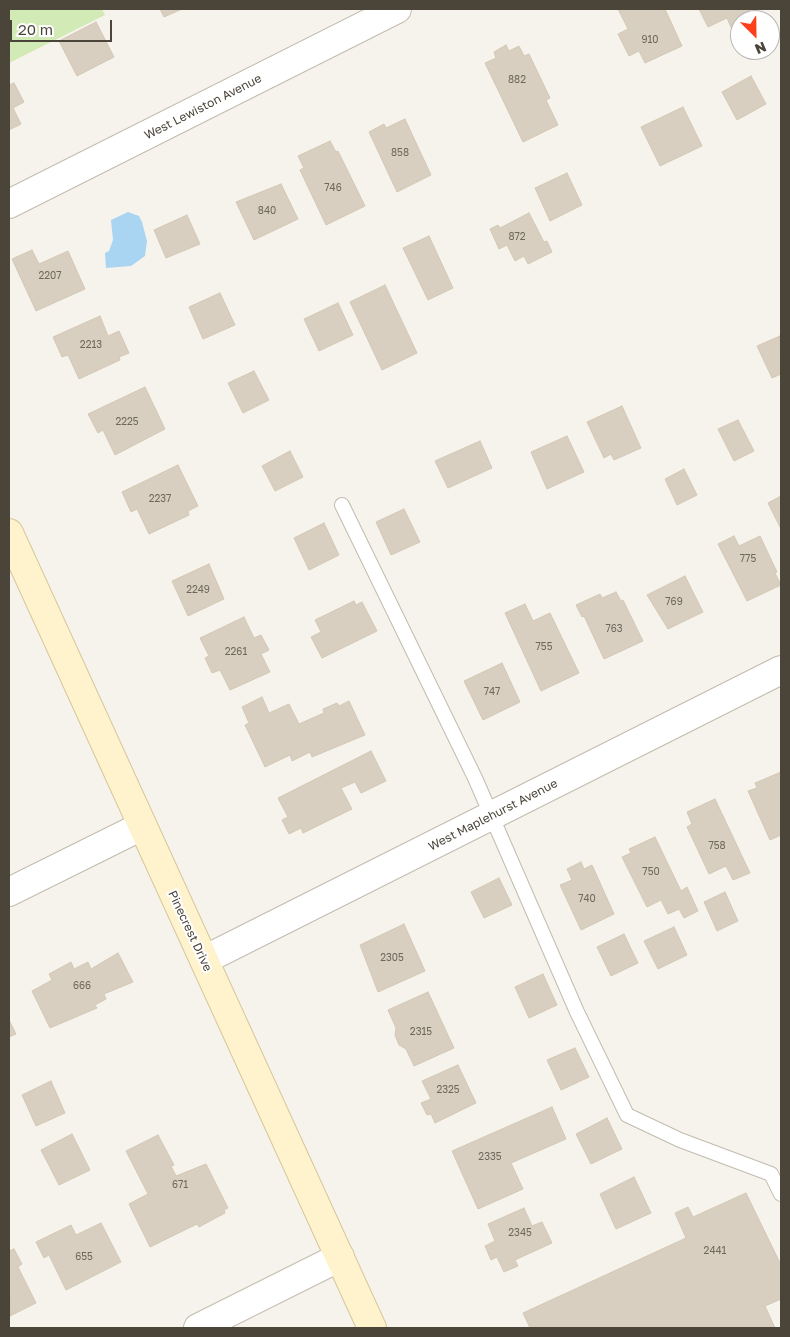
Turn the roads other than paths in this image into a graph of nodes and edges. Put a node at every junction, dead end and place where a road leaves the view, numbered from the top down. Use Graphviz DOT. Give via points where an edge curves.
graph roads {
  1 [pos="398,9"];
  2 [pos="9,204"];
  3 [pos="342,505"];
  4 [pos="9,533"];
  5 [pos="781,670"];
  6 [pos="492,816"];
  7 [pos="142,826"];
  8 [pos="9,892"];
  9 [pos="204,960"];
  10 [pos="781,1194"];
  11 [pos="340,1257"];
  12 [pos="198,1328"];
  13 [pos="372,1328"];
  1 -- 2 [label="street, West Lewiston Avenue"];
  3 -- 6 [label="lane"];
  4 -- 7 [label="street, Pinecrest Drive"];
  5 -- 6 [label="street, West Maplehurst Avenue"];
  6 -- 9 [label="street, West Maplehurst Avenue"];
  6 -- 10 [label="lane" via="576,1012 627,1115 680,1140 771,1174"];
  7 -- 8 [label="street"];
  7 -- 9 [label="street, Pinecrest Drive"];
  9 -- 11 [label="street, Pinecrest Drive"];
  11 -- 12 [label="street"];
  11 -- 13 [label="street, Pinecrest Drive"];
}
